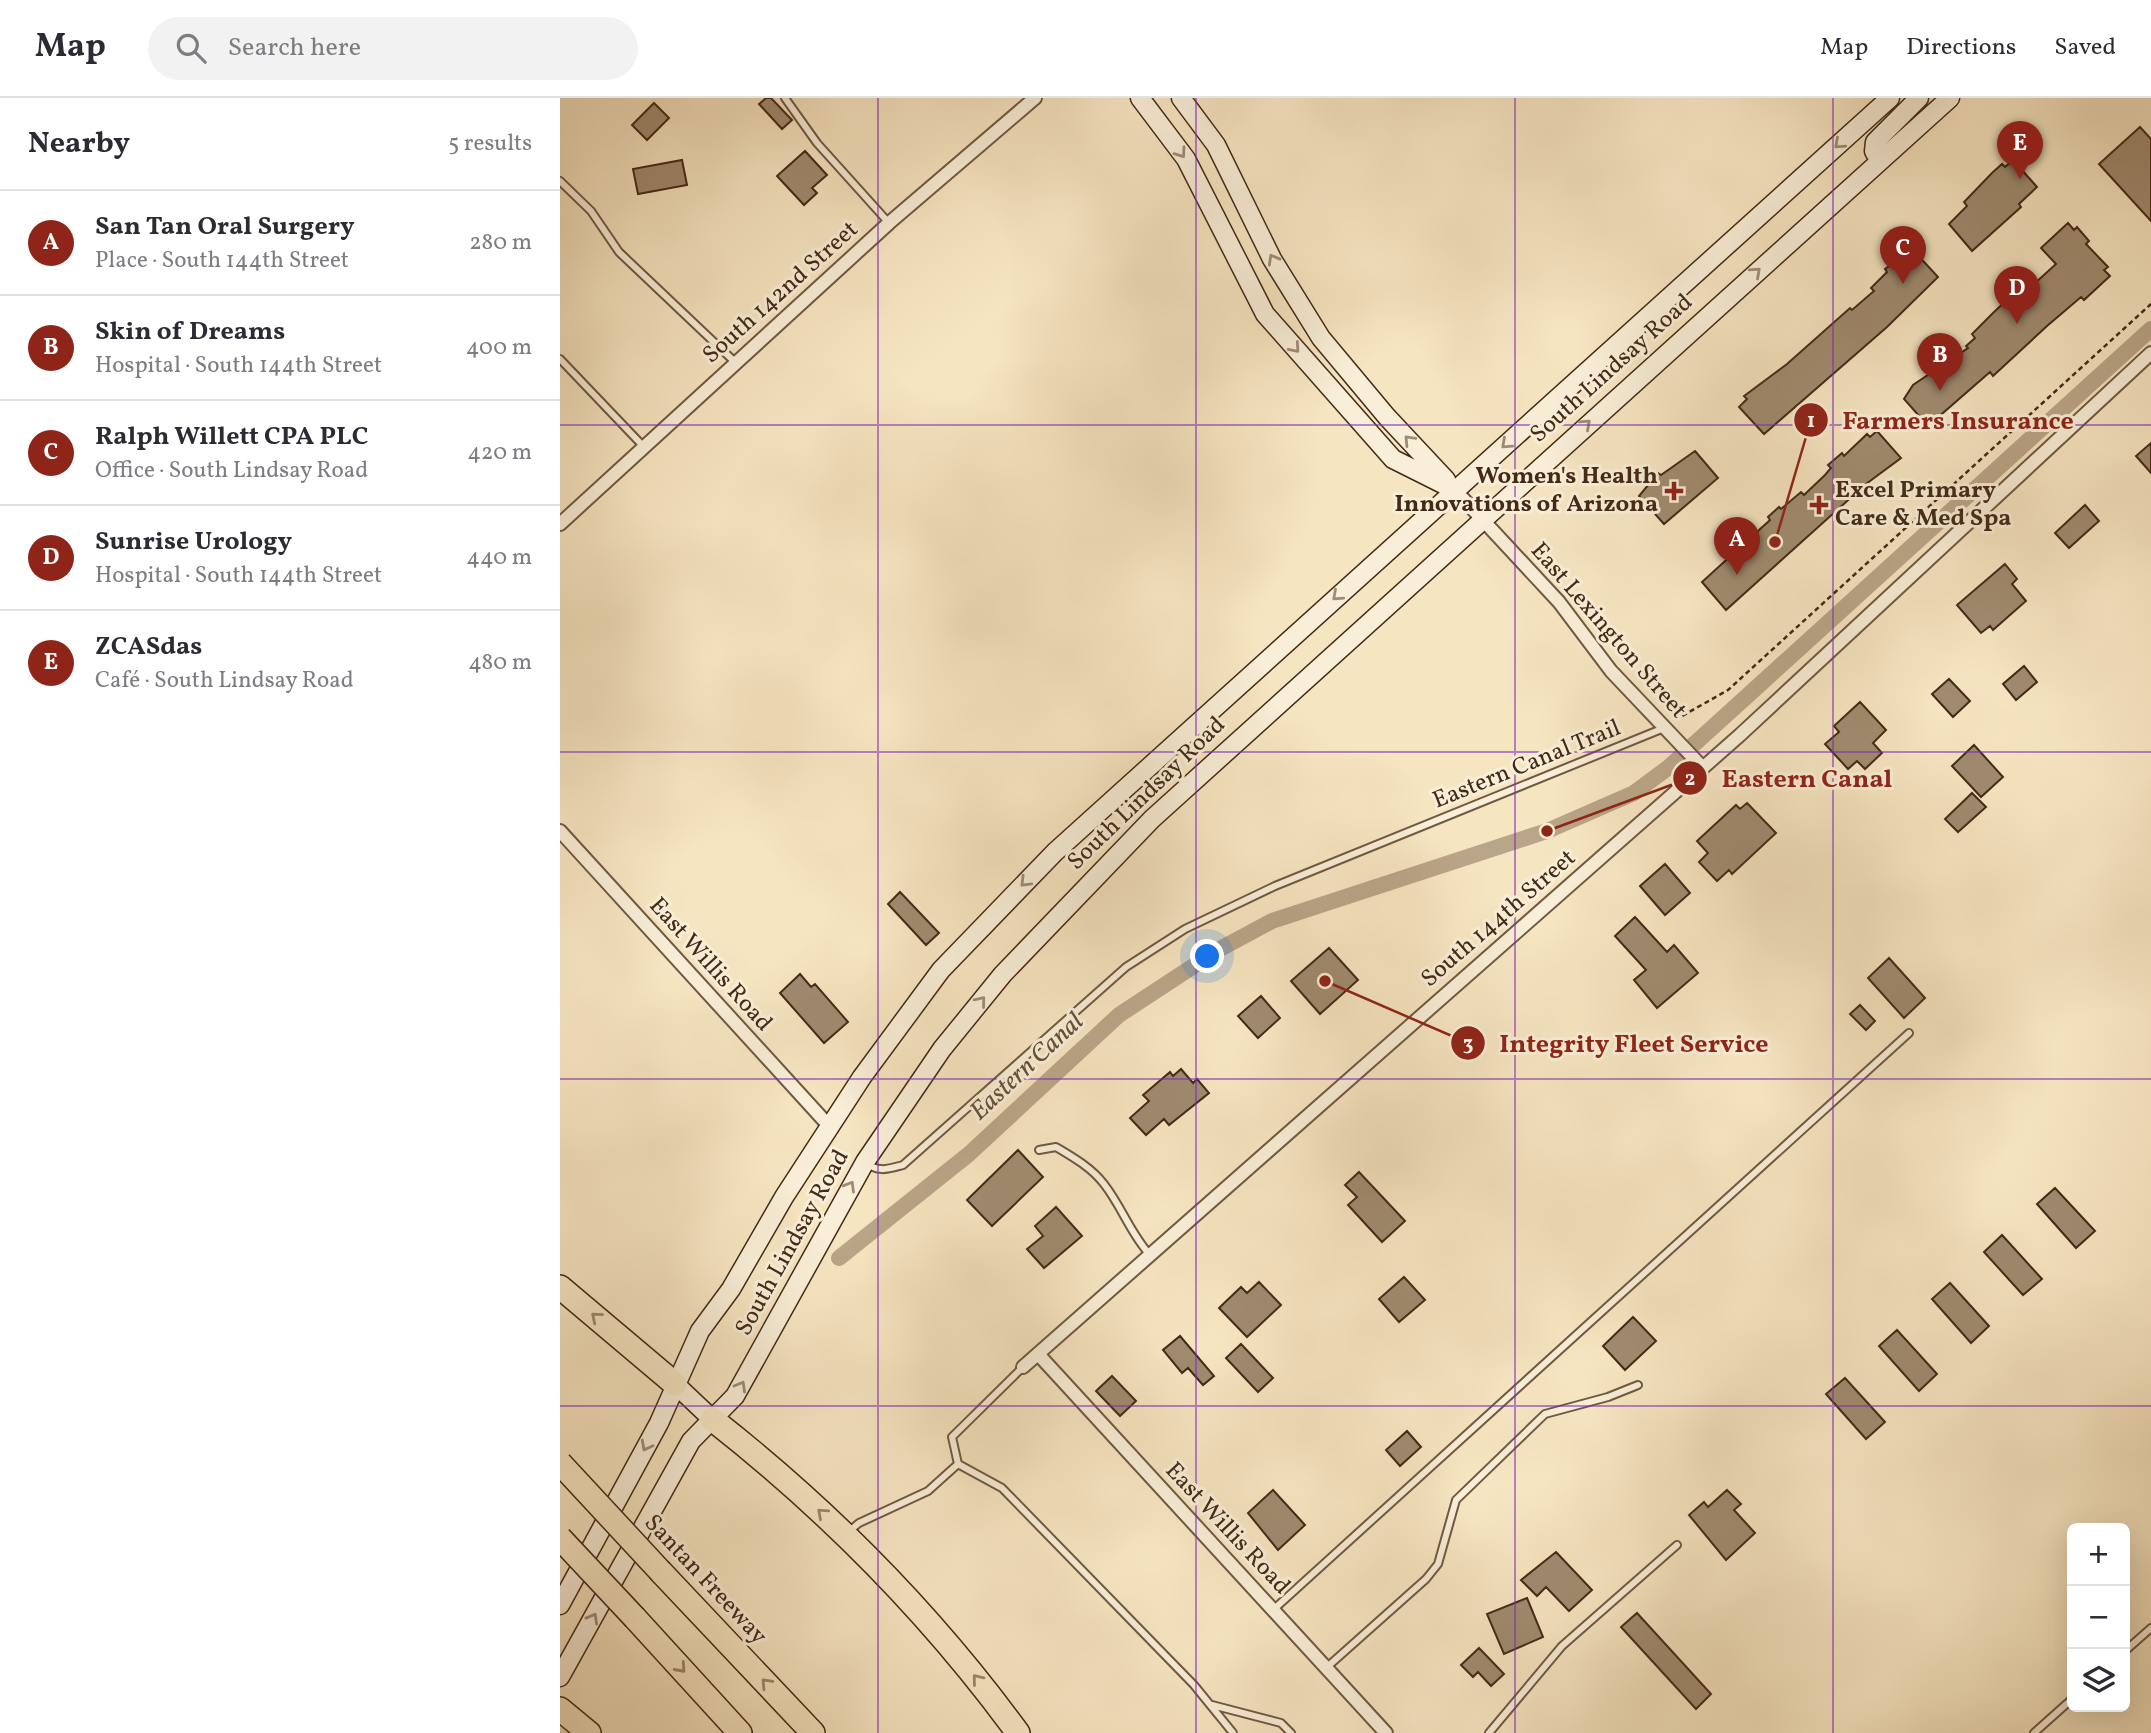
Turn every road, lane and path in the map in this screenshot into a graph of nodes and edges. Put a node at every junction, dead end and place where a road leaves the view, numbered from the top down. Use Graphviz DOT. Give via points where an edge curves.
graph roads {
  1 [pos="785,98"];
  2 [pos="1035,98"];
  3 [pos="1140,98"];
  4 [pos="1181,98"];
  5 [pos="1889,98"];
  6 [pos="1919,98"];
  7 [pos="1950,98"];
  8 [pos="1880,161"];
  9 [pos="560,181"];
  10 [pos="889,223"];
  11 [pos="2151,304"];
  12 [pos="2151,353"];
  13 [pos="560,359"];
  14 [pos="736,363"];
  15 [pos="644,447"];
  16 [pos="1455,490"];
  17 [pos="1481,519"];
  18 [pos="560,524"];
  19 [pos="1667,732"];
  20 [pos="1698,763"];
  21 [pos="560,831"];
  22 [pos="1909,1033"];
  23 [pos="830,1127"];
  24 [pos="1039,1150"];
  25 [pos="865,1162"];
  26 [pos="1150,1255"];
  27 [pos="560,1287"];
  28 [pos="1038,1354"];
  29 [pos="1023,1367"];
  30 [pos="675,1384"];
  31 [pos="1638,1385"];
  32 [pos="712,1419"];
  33 [pos="560,1463"];
  34 [pos="958,1464"];
  35 [pos="845,1534"];
  36 [pos="560,1538"];
  37 [pos="1677,1545"];
  38 [pos="560,1605"];
  39 [pos="1273,1610"];
  40 [pos="2151,1628"];
  41 [pos="2127,1649"];
  42 [pos="1326,1668"];
  43 [pos="560,1677"];
  44 [pos="2067,1703"];
  45 [pos="1210,1704"];
  46 [pos="560,1709"];
  47 [pos="589,1733"];
  48 [pos="740,1733"];
  49 [pos="813,1733"];
  50 [pos="1018,1733"];
  51 [pos="1233,1733"];
  52 [pos="1291,1733"];
  53 [pos="1386,1733"];
  54 [pos="1489,1733"];
  55 [pos="2034,1733"];
  1 -- 10 [label="lane" via="817,143"];
  2 -- 10 [label="street, South 142nd Street"];
  3 -- 16 [label="main road, one-way" via="1186,159 1265,314 1394,459"];
  16 -- 4 [label="main road, one-way" via="1321,338 1272,259 1216,145"];
  5 -- 16 [label="main road, South Lindsay Road, one-way"];
  6 -- 8 [label="main road" via="1875,142"];
  7 -- 8 [label="main road, South Lindsay Road"];
  17 -- 8 [label="main road, South Lindsay Road, one-way"];
  9 -- 14 [label="lane" via="591,211 619,252"];
  10 -- 14 [label="street, South 142nd Street"];
  11 -- 19 [label="path" via="1728,690"];
  12 -- 20 [label="street, South 144th Street"];
  13 -- 15 [label="lane"];
  14 -- 15 [label="street, South 142nd Street"];
  15 -- 18 [label="street, South 142nd Street"];
  16 -- 17 [label="street, East Lexington Street"];
  16 -- 23 [label="main road, South Lindsay Road, one-way" via="1192,726 992,914 894,1030"];
  17 -- 19 [label="street, East Lexington Street" via="1559,602 1611,671"];
  25 -- 17 [label="main road, South Lindsay Road, one-way" via="942,1049 1003,974 1097,873"];
  19 -- 20 [label="street, East Lexington Street"];
  19 -- 25 [label="lane, Eastern Canal Trail" via="1275,886 1185,929 1126,967 903,1166 873,1169"];
  20 -- 26 [label="street, South 144th Street"];
  21 -- 23 [label="street, East Willis Road"];
  22 -- 39 [label="lane"];
  23 -- 30 [label="main road, South Lindsay Road" via="731,1289 700,1331"];
  24 -- 26 [label="lane" via="1056,1147 1087,1167 1105,1185 1133,1237"];
  32 -- 25 [label="main road, South Lindsay Road, one-way" via="735,1396"];
  26 -- 28 [label="street, South 144th Street"];
  30 -- 27 [label="highway, one-way"];
  28 -- 29 [label="street, South 144th Street"];
  28 -- 39 [label="street, East Willis Road"];
  29 -- 34 [label="lane" via="952,1437"];
  30 -- 32 [label="main road"];
  30 -- 38 [label="main road, South Lindsay Road, one-way" via="659,1423"];
  31 -- 42 [label="lane" via="1545,1414 1456,1500 1438,1564 1426,1578"];
  35 -- 32 [label="highway, one-way"];
  43 -- 32 [label="main road, South Lindsay Road, one-way" via="691,1441"];
  49 -- 33 [label="highway, Santan Freeway, one-way, bridge"];
  34 -- 35 [label="lane" via="928,1490"];
  34 -- 45 [label="lane" via="1002,1488"];
  50 -- 35 [label="highway, one-way" via="915,1604"];
  36 -- 48 [label="highway, one-way, bridge"];
  37 -- 54 [label="lane" via="1562,1646"];
  39 -- 42 [label="street, East Willis Road"];
  40 -- 41 [label="lane"];
  42 -- 53 [label="street, East Willis Road"];
  44 -- 55 [label="lane"];
  45 -- 51 [label="lane"];
  45 -- 52 [label="lane" via="1281,1723"];
  46 -- 47 [label="highway"];
}
